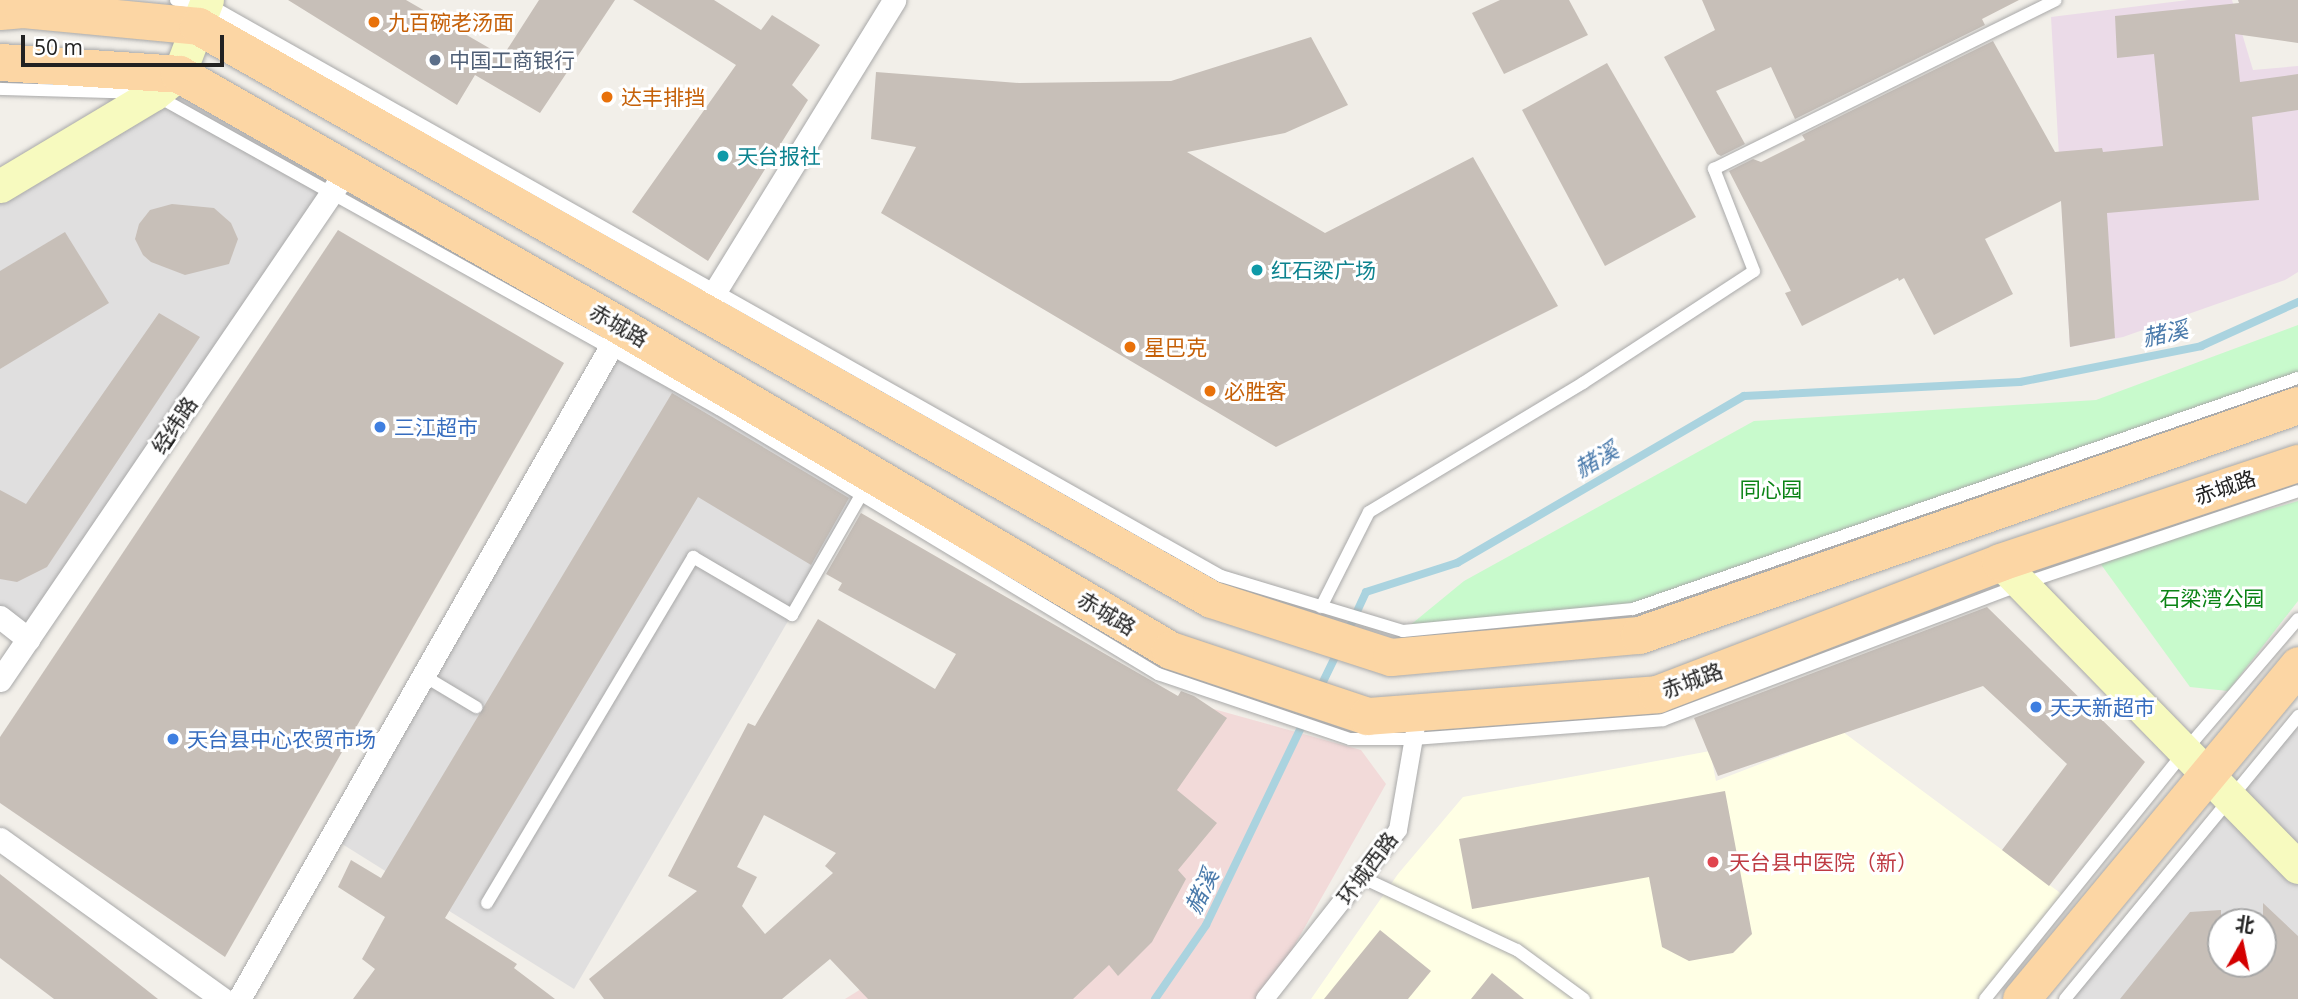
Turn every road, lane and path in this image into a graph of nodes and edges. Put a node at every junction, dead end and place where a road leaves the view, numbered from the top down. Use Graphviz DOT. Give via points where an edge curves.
graph roads {
  1 [pos="894,0"];
  2 [pos="2056,0"];
  3 [pos="197,7"];
  4 [pos="0,11"];
  5 [pos="0,62"];
  6 [pos="166,84"];
  7 [pos="0,89"];
  8 [pos="340,181"];
  9 [pos="0,186"];
  10 [pos="709,300"];
  11 [pos="622,327"];
  12 [pos="2298,378"];
  13 [pos="869,405"];
  14 [pos="2298,405"];
  15 [pos="842,456"];
  16 [pos="2298,463"];
  17 [pos="867,485"];
  18 [pos="2298,491"];
  19 [pos="2011,573"];
  20 [pos="0,617"];
  21 [pos="1315,618"];
  22 [pos="2298,619"];
  23 [pos="28,639"];
  24 [pos="1397,644"];
  25 [pos="2298,665"];
  26 [pos="424,676"];
  27 [pos="0,680"];
  28 [pos="476,707"];
  29 [pos="2298,716"];
  30 [pos="1415,726"];
  31 [pos="2206,775"];
  32 [pos="0,839"];
  33 [pos="2298,867"];
  34 [pos="1361,877"];
  35 [pos="487,903"];
  36 [pos="223,999"];
  37 [pos="239,999"];
  38 [pos="1265,999"];
  39 [pos="1584,999"];
  40 [pos="1984,999"];
  41 [pos="2021,999"];
  42 [pos="2065,999"];
  1 -- 10 [label="street"];
  2 -- 21 [label="lane" via="1714,169 1754,271 1583,383 1370,512"];
  3 -- 4 [label="main road"];
  3 -- 6 [label="main road"];
  3 -- 10 [label="main road"];
  5 -- 6 [label="main road, 赤城路"];
  6 -- 7 [label="lane"];
  6 -- 8 [label="main road, 赤城路"];
  6 -- 9 [label="main road"];
  8 -- 11 [label="main road, 赤城路"];
  8 -- 17 [label="lane" via="599,344"];
  8 -- 23 [label="street, 经纬路"];
  10 -- 13 [label="main road"];
  10 -- 21 [label="lane" via="1221,576"];
  11 -- 15 [label="main road, 赤城路"];
  11 -- 26 [label="street"];
  12 -- 24 [label="lane" via="1633,609"];
  13 -- 15 [label="main road"];
  13 -- 21 [label="main road" via="1211,599"];
  14 -- 24 [label="main road" via="1639,635"];
  15 -- 17 [label="main road, 赤城路"];
  16 -- 19 [label="main road, 赤城路"];
  17 -- 30 [label="main road, 赤城路" via="1170,650 1265,695 1359,727"];
  17 -- 35 [label="lane" via="792,615 693,557"];
  18 -- 19 [label="lane"];
  19 -- 30 [label="main road, 赤城路" via="1657,694"];
  19 -- 31 [label="main road"];
  20 -- 23 [label="street"];
  21 -- 24 [label="main road"];
  22 -- 31 [label="lane"];
  23 -- 27 [label="street, 经纬路"];
  25 -- 31 [label="main road"];
  26 -- 28 [label="lane"];
  26 -- 37 [label="street"];
  29 -- 31 [label="lane"];
  30 -- 34 [label="street, 环城西路" via="1398,830"];
  31 -- 33 [label="main road"];
  31 -- 40 [label="lane"];
  31 -- 41 [label="main road"];
  31 -- 42 [label="lane"];
  32 -- 36 [label="street"];
  34 -- 38 [label="street, 环城西路"];
  34 -- 39 [label="lane" via="1517,950"];
}
